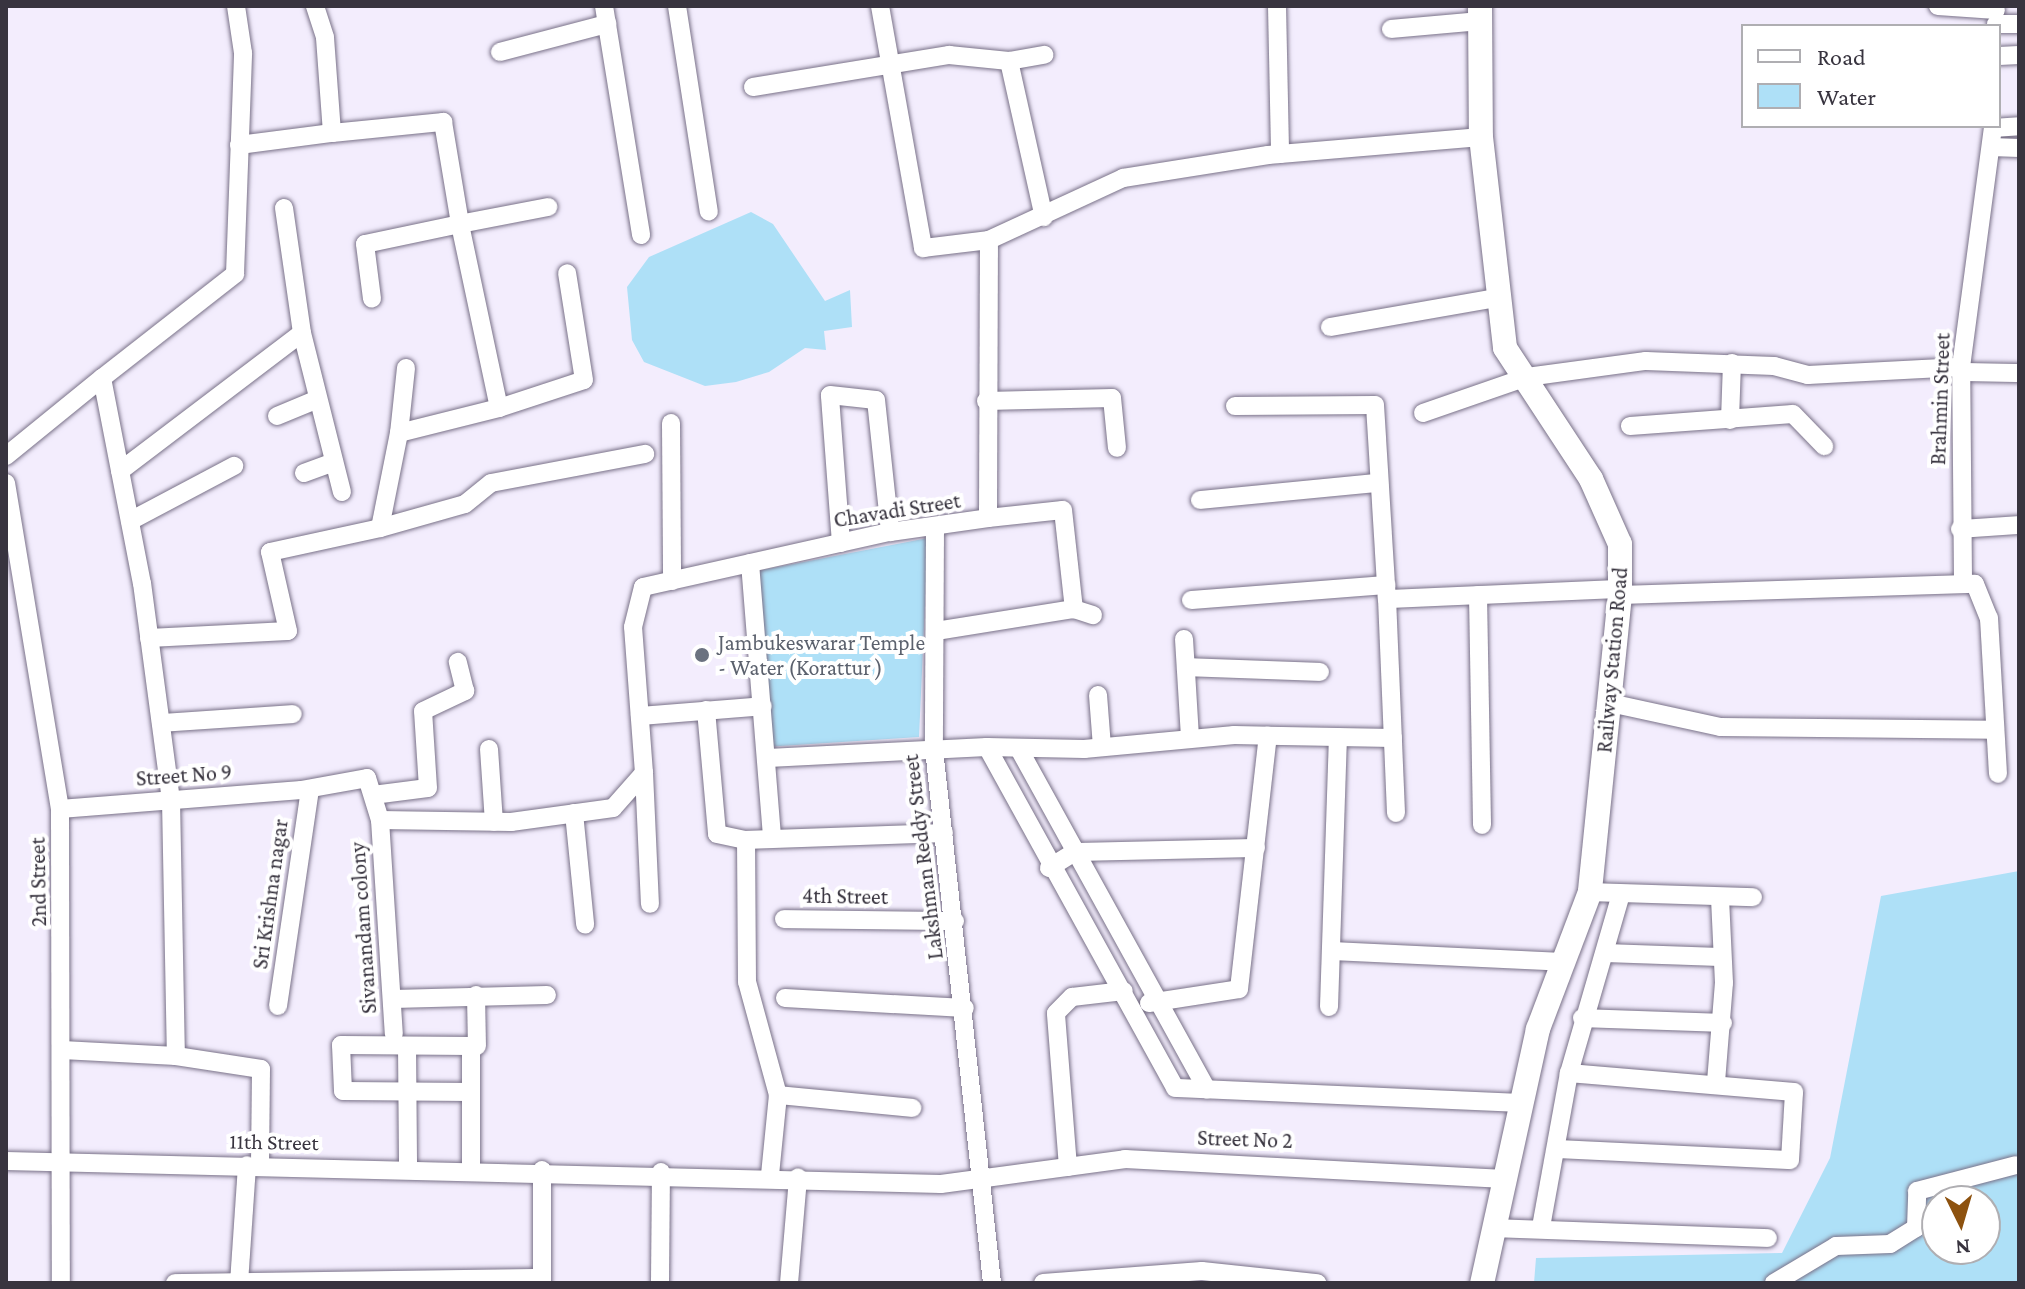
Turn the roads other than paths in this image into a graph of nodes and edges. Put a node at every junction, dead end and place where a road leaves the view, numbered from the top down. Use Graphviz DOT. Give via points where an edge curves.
graph roads {
  1 [pos="236,6"];
  2 [pos="315,6"];
  3 [pos="677,6"];
  4 [pos="880,6"];
  5 [pos="1277,6"];
  6 [pos="1938,6"];
  7 [pos="1481,10"];
  8 [pos="605,15"];
  9 [pos="1996,16"];
  10 [pos="2019,24"];
  11 [pos="1391,29"];
  12 [pos="500,52"];
  13 [pos="1044,55"];
  14 [pos="1009,61"];
  15 [pos="887,63"];
  16 [pos="753,87"];
  17 [pos="1993,128"];
  18 [pos="332,133"];
  19 [pos="1481,137"];
  20 [pos="239,145"];
  21 [pos="1991,147"];
  22 [pos="2019,148"];
  23 [pos="1280,154"];
  24 [pos="548,207"];
  25 [pos="284,208"];
  26 [pos="709,212"];
  27 [pos="1044,217"];
  28 [pos="460,224"];
  29 [pos="641,235"];
  30 [pos="989,240"];
  31 [pos="567,273"];
  32 [pos="1496,298"];
  33 [pos="372,299"];
  34 [pos="1330,327"];
  35 [pos="302,333"];
  36 [pos="1732,363"];
  37 [pos="406,368"];
  38 [pos="1961,369"];
  39 [pos="2019,373"];
  40 [pos="1527,377"];
  41 [pos="102,378"];
  42 [pos="318,399"];
  43 [pos="986,401"];
  44 [pos="1235,406"];
  45 [pos="499,408"];
  46 [pos="1423,413"];
  47 [pos="277,416"];
  48 [pos="1730,420"];
  49 [pos="671,423"];
  50 [pos="1630,426"];
  51 [pos="399,433"];
  52 [pos="1824,446"];
  53 [pos="1117,448"];
  54 [pos="645,454"];
  55 [pos="6,456"];
  56 [pos="334,462"];
  57 [pos="234,466"];
  58 [pos="120,471"];
  59 [pos="304,473"];
  60 [pos="6,483"];
  61 [pos="1377,483"];
  62 [pos="342,492"];
  63 [pos="1200,500"];
  64 [pos="988,518"];
  65 [pos="130,521"];
  66 [pos="2019,525"];
  67 [pos="380,528"];
  68 [pos="935,529"];
  69 [pos="1960,529"];
  70 [pos="890,532"];
  71 [pos="841,543"];
  72 [pos="750,563"];
  73 [pos="1963,579"];
  74 [pos="672,581"];
  75 [pos="1386,592"];
  76 [pos="1620,592"];
  77 [pos="1478,595"];
  78 [pos="1191,600"];
  79 [pos="1074,609"];
  80 [pos="1093,615"];
  81 [pos="936,631"];
  82 [pos="149,638"];
  83 [pos="1184,639"];
  84 [pos="458,662"];
  85 [pos="1186,667"];
  86 [pos="1320,672"];
  87 [pos="1098,695"];
  88 [pos="1610,703"];
  89 [pos="763,706"];
  90 [pos="706,710"];
  91 [pos="293,714"];
  92 [pos="640,716"];
  93 [pos="161,723"];
  94 [pos="1994,730"];
  95 [pos="1268,736"];
  96 [pos="1338,737"];
  97 [pos="1190,738"];
  98 [pos="1393,738"];
  99 [pos="987,747"];
  100 [pos="1102,747"];
  101 [pos="489,749"];
  102 [pos="934,749"];
  103 [pos="1019,749"];
  104 [pos="768,758"];
  105 [pos="644,773"];
  106 [pos="1998,774"];
  107 [pos="310,789"];
  108 [pos="373,795"];
  109 [pos="171,800"];
  110 [pos="60,809"];
  111 [pos="574,813"];
  112 [pos="1396,813"];
  113 [pos="380,820"];
  114 [pos="494,822"];
  115 [pos="1482,825"];
  116 [pos="944,833"];
  117 [pos="772,836"];
  118 [pos="746,840"];
  119 [pos="1256,848"];
  120 [pos="1075,852"];
  121 [pos="1049,868"];
  122 [pos="1590,892"];
  123 [pos="1621,894"];
  124 [pos="1720,897"];
  125 [pos="1753,897"];
  126 [pos="650,904"];
  127 [pos="784,919"];
  128 [pos="955,921"];
  129 [pos="585,924"];
  130 [pos="1332,951"];
  131 [pos="1605,953"];
  132 [pos="1720,957"];
  133 [pos="1563,962"];
  134 [pos="476,995"];
  135 [pos="547,995"];
  136 [pos="785,998"];
  137 [pos="393,999"];
  138 [pos="1127,999"];
  139 [pos="1158,1000"];
  140 [pos="278,1006"];
  141 [pos="1329,1007"];
  142 [pos="965,1008"];
  143 [pos="1582,1018"];
  144 [pos="1723,1023"];
  145 [pos="400,1040"];
  146 [pos="477,1046"];
  147 [pos="62,1050"];
  148 [pos="176,1056"];
  149 [pos="1569,1073"];
  150 [pos="1716,1082"];
  151 [pos="1207,1089"];
  152 [pos="407,1091"];
  153 [pos="471,1092"];
  154 [pos="778,1095"];
  155 [pos="1518,1103"];
  156 [pos="912,1108"];
  157 [pos="1556,1149"];
  158 [pos="6,1161"];
  159 [pos="60,1163"];
  160 [pos="254,1165"];
  161 [pos="2016,1165"];
  162 [pos="1068,1167"];
  163 [pos="408,1168"];
  164 [pos="471,1168"];
  165 [pos="542,1170"];
  166 [pos="661,1172"];
  167 [pos="770,1175"];
  168 [pos="798,1177"];
  169 [pos="985,1178"];
  170 [pos="1504,1179"];
  171 [pos="1541,1227"];
  172 [pos="1494,1228"];
  173 [pos="1768,1238"];
  174 [pos="1202,1277"];
  175 [pos="542,1281"];
  176 [pos="239,1282"];
  177 [pos="61,1283"];
  178 [pos="175,1283"];
  179 [pos="660,1283"];
  180 [pos="789,1283"];
  181 [pos="992,1283"];
  182 [pos="1043,1283"];
  183 [pos="1317,1283"];
  184 [pos="1482,1283"];
  185 [pos="1774,1283"];
  1 -- 20 [label="street" via="243,53"];
  2 -- 18 [label="street" via="325,37"];
  3 -- 26 [label="street"];
  4 -- 15 [label="street"];
  5 -- 23 [label="street"];
  6 -- 9 [label="street"];
  7 -- 11 [label="street"];
  7 -- 19 [label="street, Railway Station Road"];
  8 -- 12 [label="street"];
  8 -- 29 [label="street"];
  9 -- 10 [label="street"];
  13 -- 14 [label="street"];
  14 -- 15 [label="street" via="949,55"];
  14 -- 27 [label="street"];
  15 -- 16 [label="street"];
  15 -- 30 [label="street" via="923,248"];
  17 -- 21 [label="street, Brahmin Street"];
  18 -- 20 [label="street"];
  18 -- 28 [label="street" via="443,122"];
  19 -- 23 [label="street"];
  19 -- 32 [label="street, Railway Station Road"];
  20 -- 41 [label="street" via="235,274"];
  21 -- 22 [label="street"];
  21 -- 38 [label="street, Brahmin Street"];
  23 -- 27 [label="street" via="1123,178"];
  24 -- 28 [label="street"];
  25 -- 35 [label="street"];
  27 -- 30 [label="street"];
  28 -- 33 [label="street" via="365,244"];
  28 -- 45 [label="street"];
  30 -- 43 [label="street, Chavadi Street"];
  31 -- 45 [label="street" via="584,380"];
  32 -- 34 [label="street"];
  32 -- 40 [label="street, Railway Station Road" via="1505,348"];
  35 -- 42 [label="street"];
  35 -- 58 [label="street"];
  36 -- 38 [label="street" via="1808,375"];
  36 -- 40 [label="street" via="1646,361"];
  36 -- 48 [label="street"];
  37 -- 51 [label="street"];
  38 -- 39 [label="street"];
  38 -- 69 [label="street, Brahmin Street"];
  40 -- 46 [label="street"];
  40 -- 76 [label="street, Railway Station Road" via="1544,418 1591,479 1620,544"];
  41 -- 55 [label="street"];
  41 -- 58 [label="street"];
  42 -- 47 [label="street"];
  42 -- 56 [label="street"];
  43 -- 53 [label="street" via="1112,398"];
  43 -- 64 [label="street, Chavadi Street"];
  44 -- 61 [label="street" via="1375,405"];
  45 -- 51 [label="street"];
  48 -- 50 [label="street"];
  48 -- 52 [label="street" via="1793,414"];
  49 -- 74 [label="street"];
  51 -- 67 [label="street"];
  54 -- 67 [label="street" via="491,483 465,504"];
  56 -- 59 [label="street"];
  56 -- 62 [label="street"];
  57 -- 65 [label="street"];
  58 -- 65 [label="street"];
  60 -- 110 [label="street, 2nd Street"];
  61 -- 63 [label="street"];
  61 -- 75 [label="street"];
  64 -- 68 [label="street, Chavadi Street"];
  64 -- 79 [label="street" via="1063,510"];
  65 -- 82 [label="street"];
  66 -- 69 [label="street"];
  67 -- 82 [label="street" via="270,552 288,631"];
  68 -- 70 [label="street, Chavadi Street"];
  68 -- 81 [label="street, Lakshman Reddy Street"];
  69 -- 73 [label="street, Brahmin Street"];
  70 -- 71 [label="street, Chavadi Street"];
  70 -- 71 [label="street" via="876,400 830,395"];
  71 -- 72 [label="street, Chavadi Street"];
  72 -- 74 [label="street, Chavadi Street"];
  72 -- 89 [label="street"];
  73 -- 76 [label="street"];
  73 -- 94 [label="street" via="1986,598"];
  74 -- 92 [label="street, Chavadi Street" via="643,587 633,627"];
  75 -- 77 [label="street"];
  75 -- 78 [label="street"];
  75 -- 98 [label="street"];
  76 -- 77 [label="street"];
  76 -- 88 [label="street, Railway Station Road"];
  77 -- 115 [label="street"];
  79 -- 80 [label="street"];
  79 -- 81 [label="street"];
  81 -- 102 [label="street, Lakshman Reddy Street"];
  82 -- 93 [label="street"];
  83 -- 85 [label="street"];
  84 -- 108 [label="street" via="465,691 423,711 428,788"];
  85 -- 86 [label="street"];
  85 -- 97 [label="street"];
  87 -- 100 [label="street"];
  88 -- 94 [label="street" via="1720,727"];
  88 -- 122 [label="street, Railway Station Road"];
  89 -- 90 [label="street"];
  89 -- 104 [label="street"];
  90 -- 92 [label="street"];
  90 -- 118 [label="street" via="717,834"];
  91 -- 93 [label="street"];
  92 -- 105 [label="street, Chavadi Street"];
  93 -- 109 [label="street"];
  94 -- 106 [label="street"];
  95 -- 96 [label="street"];
  95 -- 97 [label="street"];
  95 -- 119 [label="street"];
  96 -- 98 [label="street"];
  96 -- 130 [label="street"];
  97 -- 100 [label="street"];
  98 -- 112 [label="street"];
  99 -- 102 [label="street"];
  99 -- 103 [label="street"];
  99 -- 121 [label="street"];
  100 -- 103 [label="street"];
  101 -- 114 [label="street"];
  102 -- 104 [label="street"];
  102 -- 116 [label="street, Lakshman Reddy Street"];
  103 -- 120 [label="street"];
  104 -- 117 [label="street"];
  105 -- 111 [label="street" via="613,808"];
  105 -- 126 [label="street, Chavadi Street"];
  107 -- 108 [label="street, Street No 9" via="367,778"];
  107 -- 109 [label="street, Street No 9"];
  107 -- 140 [label="street, Sri Krishna nagar"];
  108 -- 113 [label="street, Sivanandam colony"];
  109 -- 110 [label="street, Street No 9"];
  109 -- 148 [label="street"];
  110 -- 147 [label="street, 2nd Street"];
  111 -- 114 [label="street"];
  111 -- 129 [label="street"];
  113 -- 114 [label="street"];
  113 -- 137 [label="street, Sivanandam colony"];
  116 -- 117 [label="street"];
  116 -- 128 [label="street, Lakshman Reddy Street"];
  117 -- 118 [label="street"];
  118 -- 154 [label="street" via="747,982"];
  119 -- 120 [label="street"];
  119 -- 139 [label="street" via="1239,989"];
  120 -- 121 [label="street"];
  120 -- 139 [label="street"];
  121 -- 138 [label="street"];
  122 -- 123 [label="street"];
  122 -- 133 [label="street, Railway Station Road"];
  123 -- 124 [label="street"];
  123 -- 131 [label="street"];
  124 -- 125 [label="street"];
  124 -- 132 [label="street"];
  127 -- 128 [label="street, 4th Street"];
  128 -- 142 [label="street, Lakshman Reddy Street"];
  130 -- 133 [label="street"];
  130 -- 141 [label="street"];
  131 -- 132 [label="street"];
  131 -- 143 [label="street"];
  132 -- 144 [label="street"];
  133 -- 155 [label="street, Railway Station Road"];
  134 -- 135 [label="street"];
  134 -- 137 [label="street"];
  134 -- 146 [label="street"];
  136 -- 142 [label="street"];
  137 -- 145 [label="street, Sivanandam colony"];
  138 -- 139 [label="street"];
  138 -- 151 [label="street" via="1175,1088"];
  138 -- 162 [label="street" via="1072,997 1056,1013"];
  139 -- 151 [label="street"];
  142 -- 169 [label="street, Lakshman Reddy Street"];
  143 -- 144 [label="street"];
  143 -- 149 [label="street"];
  144 -- 150 [label="street"];
  145 -- 152 [label="street, Sivanandam colony"];
  145 -- 152 [label="street" via="343,1043 341,1090"];
  145 -- 153 [label="street" via="471,1046"];
  147 -- 148 [label="street"];
  147 -- 159 [label="street, 2nd Street"];
  148 -- 160 [label="street" via="261,1069"];
  149 -- 150 [label="street"];
  149 -- 157 [label="street"];
  150 -- 157 [label="street" via="1794,1092 1790,1160"];
  151 -- 155 [label="street"];
  152 -- 153 [label="street"];
  152 -- 163 [label="street, Sivanandam colony"];
  153 -- 164 [label="street"];
  154 -- 156 [label="street"];
  154 -- 167 [label="street"];
  155 -- 170 [label="street, Railway Station Road"];
  157 -- 171 [label="street"];
  158 -- 159 [label="street, 11th Street"];
  159 -- 160 [label="street, 11th Street"];
  159 -- 177 [label="street, 2nd Street"];
  160 -- 163 [label="street, 11th Street"];
  160 -- 176 [label="street"];
  161 -- 185 [label="street" via="1917,1191 1916,1228 1890,1244 1836,1246"];
  162 -- 169 [label="street, Street No 2"];
  162 -- 170 [label="street, Street No 2" via="1125,1159"];
  163 -- 164 [label="street, 11th Street"];
  164 -- 165 [label="street, 11th Street"];
  165 -- 166 [label="street, 11th Street"];
  165 -- 175 [label="street"];
  166 -- 167 [label="street, 11th Street"];
  166 -- 179 [label="street"];
  167 -- 168 [label="street, Street No 2"];
  168 -- 169 [label="street, Street No 2" via="941,1184"];
  168 -- 180 [label="street"];
  169 -- 181 [label="street, Lakshman Reddy Street"];
  170 -- 172 [label="street, Railway Station Road"];
  171 -- 172 [label="street"];
  171 -- 173 [label="street"];
  172 -- 184 [label="street, Railway Station Road"];
  174 -- 182 [label="street"];
  174 -- 183 [label="street"];
  175 -- 176 [label="street"];
  176 -- 178 [label="street"];
}
